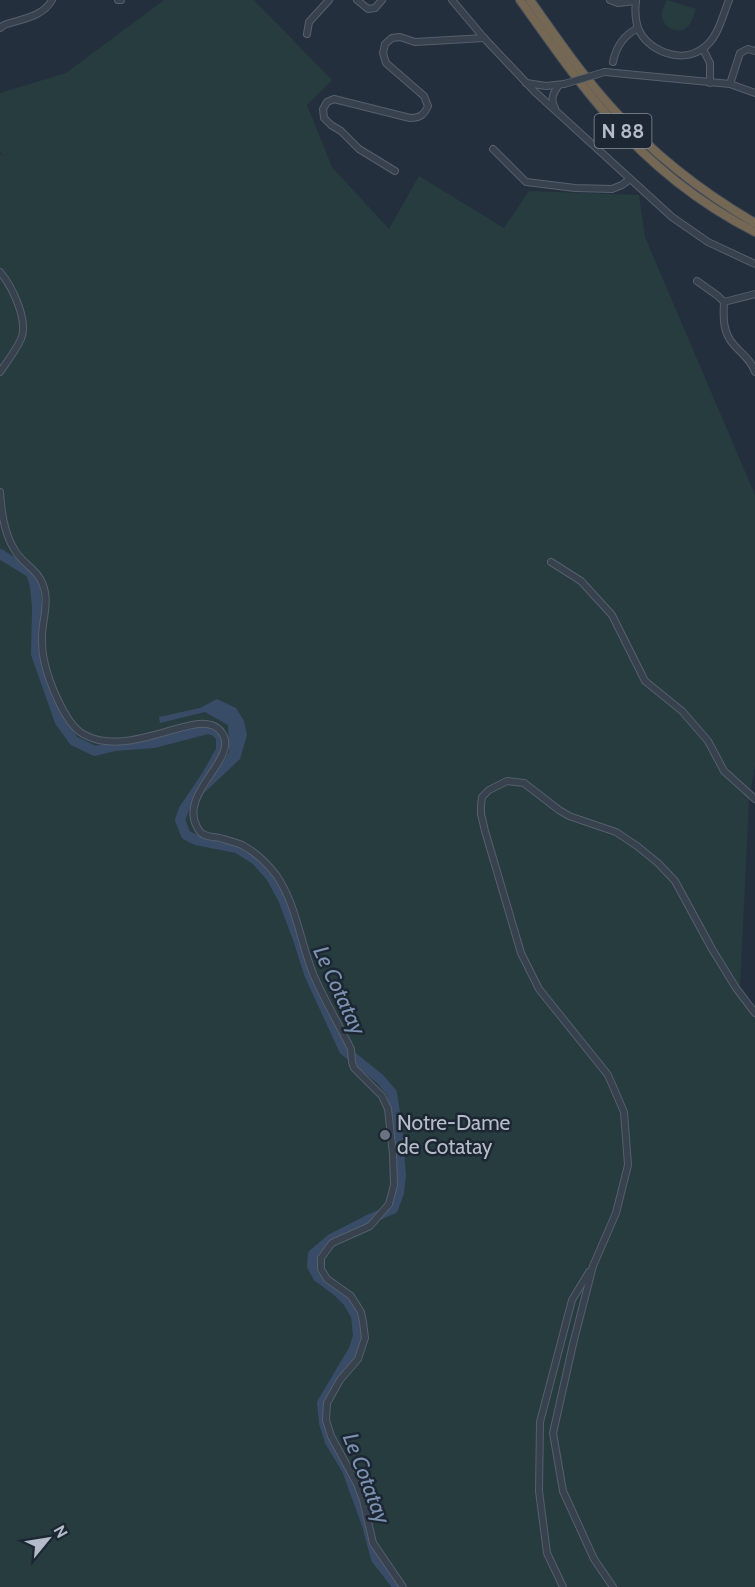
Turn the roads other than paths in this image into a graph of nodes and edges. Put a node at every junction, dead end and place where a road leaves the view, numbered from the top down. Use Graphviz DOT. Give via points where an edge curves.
graph roads {
  1 [pos="52,0"];
  2 [pos="329,0"];
  3 [pos="357,0"];
  4 [pos="382,0"];
  5 [pos="452,0"];
  6 [pos="520,0"];
  7 [pos="530,0"];
  8 [pos="610,0"];
  9 [pos="636,0"];
  10 [pos="729,0"];
  11 [pos="0,28"];
  12 [pos="638,28"];
  13 [pos="307,34"];
  14 [pos="484,38"];
  15 [pos="704,49"];
  16 [pos="755,51"];
  17 [pos="613,62"];
  18 [pos="526,82"];
  19 [pos="710,83"];
  20 [pos="730,84"];
  21 [pos="561,85"];
  22 [pos="755,93"];
  23 [pos="556,111"];
  24 [pos="493,149"];
  25 [pos="395,171"];
  26 [pos="630,179"];
  27 [pos="755,223"];
  28 [pos="755,232"];
  29 [pos="755,264"];
  30 [pos="0,272"];
  31 [pos="697,281"];
  32 [pos="755,294"];
  33 [pos="724,302"];
  34 [pos="0,372"];
  35 [pos="755,372"];
  36 [pos="0,492"];
  37 [pos="551,562"];
  38 [pos="755,799"];
  39 [pos="755,1013"];
  40 [pos="592,1266"];
  41 [pos="403,1587"];
  42 [pos="563,1587"];
  43 [pos="614,1587"];
  1 -- 11 [label="street" via="40,13"];
  2 -- 13 [label="street" via="309,22"];
  3 -- 4 [label="street" via="368,9"];
  5 -- 14 [label="street"];
  6 -- 28 [label="highway, N 88" via="628,138 710,205"];
  7 -- 27 [label="highway, N 88" via="591,83 644,142 700,189"];
  8 -- 9 [label="street"];
  9 -- 12 [label="street"];
  10 -- 15 [label="street" via="718,30"];
  12 -- 15 [label="street" via="649,44 665,53 686,55"];
  12 -- 17 [label="street" via="618,46"];
  14 -- 18 [label="street"];
  14 -- 25 [label="street" via="415,42 400,37 385,44 382,53 386,63 424,96 428,106 418,118 334,99 327,102 324,118 359,149"];
  15 -- 19 [label="street" via="710,63"];
  16 -- 20 [label="street" via="740,53"];
  18 -- 21 [label="street"];
  18 -- 23 [label="street"];
  19 -- 20 [label="street"];
  19 -- 21 [label="street, bridge" via="605,72"];
  20 -- 22 [label="street"];
  21 -- 23 [label="street" via="553,94"];
  23 -- 26 [label="street"];
  24 -- 26 [label="street" via="526,182 612,189"];
  26 -- 29 [label="street" via="691,232"];
  30 -- 34 [label="street" via="17,302 23,329"];
  31 -- 33 [label="street"];
  32 -- 33 [label="street"];
  33 -- 35 [label="street" via="726,331"];
  36 -- 41 [label="street" via="13,548 35,571 45,592 44,659 67,718 76,730 105,741 152,736 199,724 220,730 224,752 195,801 194,820 202,834 241,844 276,876 290,902 314,977 351,1049 354,1068 382,1096 388,1109 394,1185 389,1204 370,1226 332,1243 321,1258 321,1269 327,1279 351,1296 361,1312 364,1338 358,1359 327,1403 326,1420 360,1492 373,1544"];
  37 -- 38 [label="street" via="581,580 612,615 645,681 682,711 708,741 724,771"];
  39 -- 40 [label="street" via="712,949 675,881 658,862 616,832 569,816 524,783 507,781 484,795 481,814 521,953 539,989 608,1075 624,1112 628,1165 616,1213"];
  40 -- 42 [label="street" via="572,1300 540,1422 539,1491 547,1553"];
  40 -- 43 [label="street" via="553,1433 563,1491 594,1559"];
}
